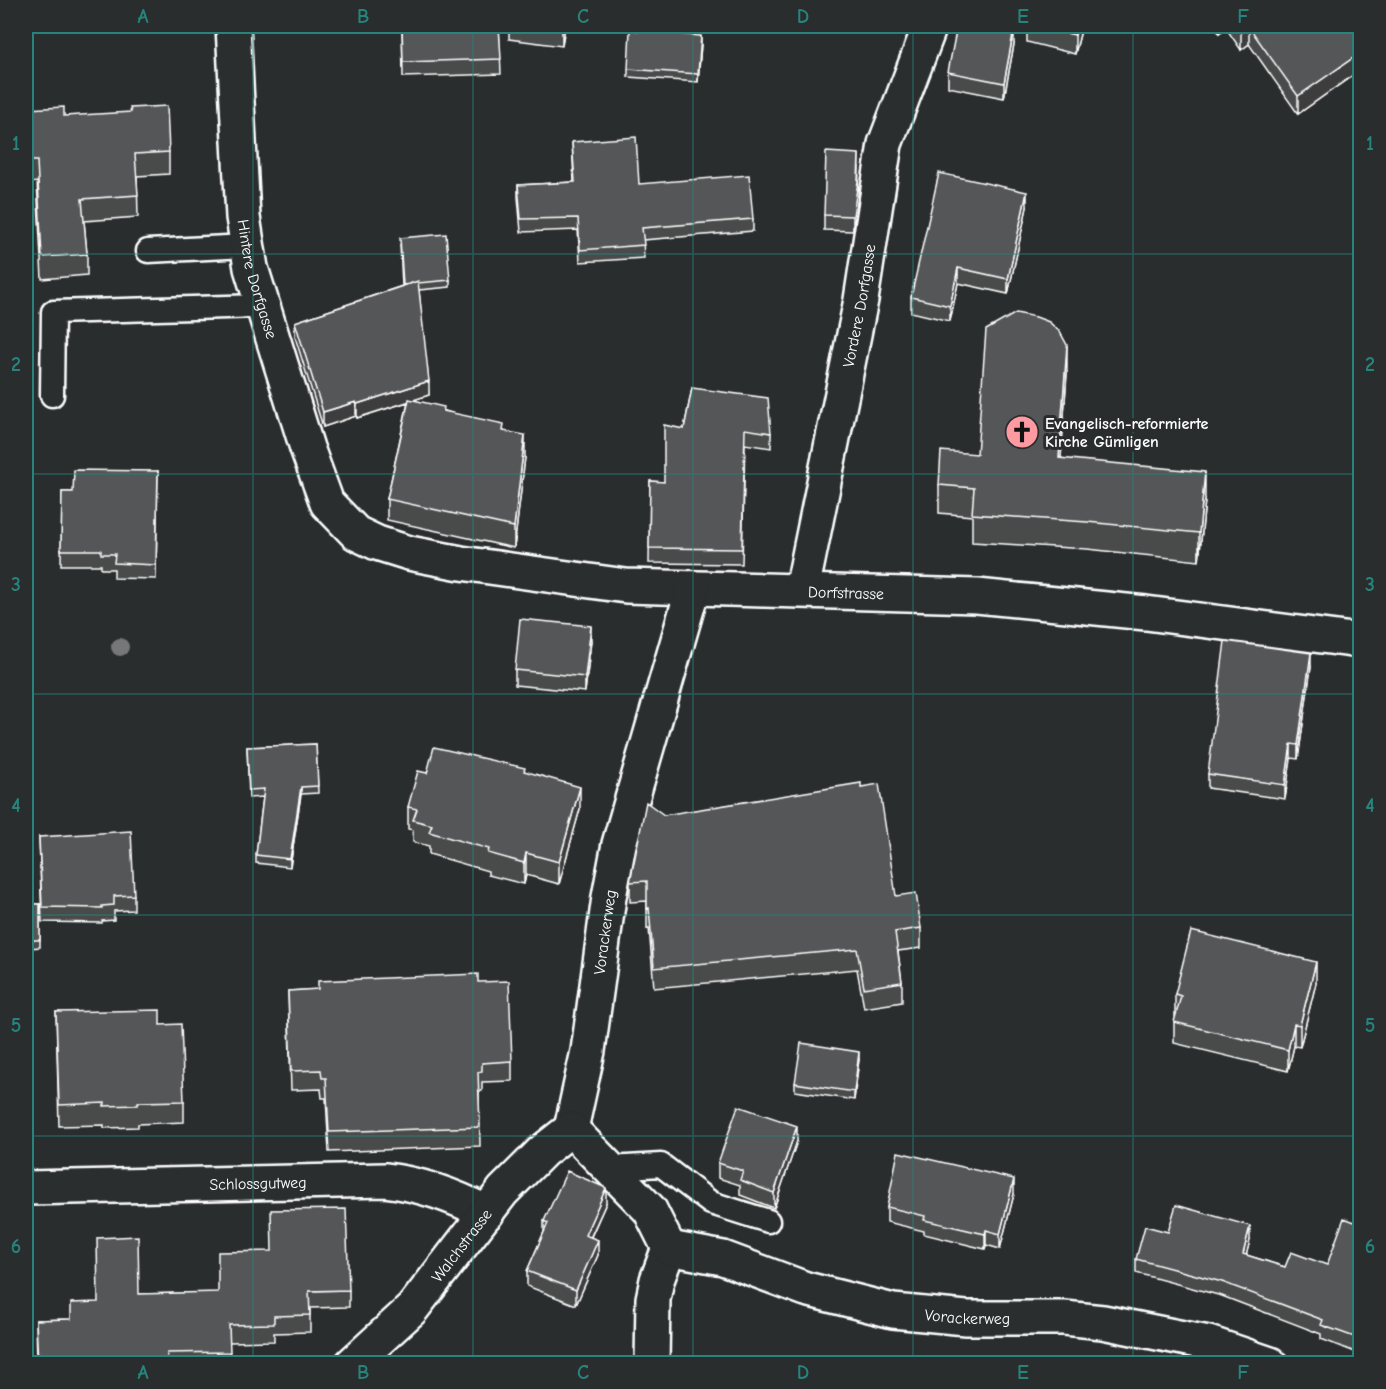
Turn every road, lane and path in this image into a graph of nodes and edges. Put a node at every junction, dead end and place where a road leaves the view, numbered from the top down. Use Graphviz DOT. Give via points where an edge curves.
graph roads {
  1 [pos="233,26"];
  2 [pos="930,26"];
  3 [pos="248,246"];
  4 [pos="148,251"];
  5 [pos="262,306"];
  6 [pos="52,395"];
  7 [pos="342,518"];
  8 [pos="693,588"];
  9 [pos="802,590"];
  10 [pos="1360,641"];
  11 [pos="571,1130"];
  12 [pos="610,1168"];
  13 [pos="26,1188"];
  14 [pos="487,1213"];
  15 [pos="768,1221"];
  16 [pos="669,1248"];
  17 [pos="352,1364"];
  18 [pos="652,1364"];
  19 [pos="1270,1364"];
  1 -- 3 [label="street, Hintere Dorfgasse" via="243,217"];
  2 -- 9 [label="street, Vordere Dorfgasse" via="885,144 861,300"];
  3 -- 4 [label="lane"];
  3 -- 5 [label="street, Hintere Dorfgasse"];
  5 -- 6 [label="lane" via="53,312"];
  5 -- 7 [label="street, Hintere Dorfgasse" via="327,503"];
  7 -- 8 [label="street, Dorfstrasse" via="356,533 377,543 420,555 626,586"];
  8 -- 9 [label="street, Dorfstrasse"];
  8 -- 11 [label="street, Vorackerweg" via="619,844 588,1050"];
  9 -- 10 [label="street, Dorfstrasse" via="977,596"];
  11 -- 12 [label="street"];
  11 -- 14 [label="street, Walchstrasse" via="543,1151"];
  12 -- 15 [label="lane" via="661,1165 711,1203"];
  12 -- 16 [label="street" via="650,1210"];
  13 -- 14 [label="street, Schlossgutweg" via="385,1180 407,1182 454,1197"];
  14 -- 17 [label="street, Walchstrasse" via="412,1309"];
  16 -- 18 [label="street" via="653,1299"];
  16 -- 19 [label="street, Vorackerweg" via="723,1258 806,1289 893,1311 942,1317 1103,1322 1208,1343"];
}
